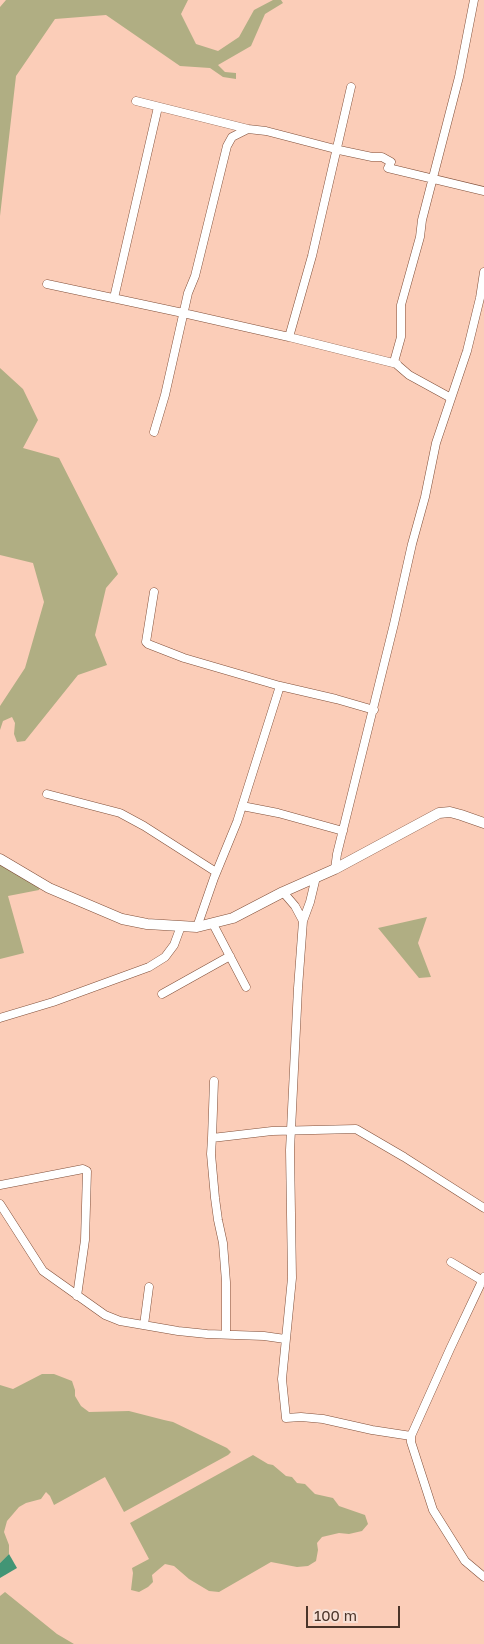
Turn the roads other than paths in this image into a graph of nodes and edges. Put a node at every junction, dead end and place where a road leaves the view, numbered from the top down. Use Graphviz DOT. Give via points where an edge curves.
graph roads {
  1 [pos="474,0"];
  2 [pos="351,86"];
  3 [pos="136,101"];
  4 [pos="158,106"];
  5 [pos="248,128"];
  6 [pos="336,149"];
  7 [pos="434,178"];
  8 [pos="484,191"];
  9 [pos="484,272"];
  10 [pos="47,284"];
  11 [pos="114,298"];
  12 [pos="183,313"];
  13 [pos="289,337"];
  14 [pos="397,364"];
  15 [pos="451,398"];
  16 [pos="154,432"];
  17 [pos="154,592"];
  18 [pos="280,686"];
  19 [pos="374,710"];
  20 [pos="47,794"];
  21 [pos="242,806"];
  22 [pos="484,823"];
  23 [pos="343,831"];
  24 [pos="0,859"];
  25 [pos="335,870"];
  26 [pos="216,872"];
  27 [pos="316,877"];
  28 [pos="283,892"];
  29 [pos="303,922"];
  30 [pos="213,924"];
  31 [pos="181,926"];
  32 [pos="197,927"];
  33 [pos="230,956"];
  34 [pos="246,987"];
  35 [pos="162,994"];
  36 [pos="0,1018"];
  37 [pos="214,1081"];
  38 [pos="291,1130"];
  39 [pos="212,1138"];
  40 [pos="0,1185"];
  41 [pos="0,1204"];
  42 [pos="484,1208"];
  43 [pos="451,1262"];
  44 [pos="483,1279"];
  45 [pos="148,1287"];
  46 [pos="77,1296"];
  47 [pos="144,1325"];
  48 [pos="226,1334"];
  49 [pos="286,1339"];
  50 [pos="411,1436"];
  51 [pos="484,1577"];
  1 -- 7 [label="street"];
  2 -- 6 [label="street"];
  3 -- 4 [label="street"];
  4 -- 5 [label="street"];
  4 -- 11 [label="street"];
  5 -- 6 [label="street"];
  5 -- 12 [label="street" via="232,137 227,146"];
  6 -- 7 [label="street" via="382,157 391,162 388,168"];
  6 -- 13 [label="street" via="312,256"];
  7 -- 8 [label="street"];
  7 -- 14 [label="street" via="401,306 400,337 394,362"];
  9 -- 15 [label="street" via="471,334"];
  10 -- 11 [label="street"];
  11 -- 12 [label="street"];
  12 -- 13 [label="street"];
  12 -- 16 [label="street"];
  13 -- 14 [label="street"];
  14 -- 15 [label="street" via="409,375"];
  15 -- 19 [label="street" via="436,443"];
  17 -- 18 [label="street" via="148,644"];
  18 -- 19 [label="street"];
  18 -- 21 [label="street"];
  19 -- 23 [label="street"];
  20 -- 26 [label="street" via="120,813"];
  21 -- 23 [label="street"];
  21 -- 26 [label="street"];
  22 -- 25 [label="main road" via="450,812 439,813"];
  23 -- 25 [label="street"];
  24 -- 31 [label="main road" via="49,888 105,913 139,922"];
  25 -- 27 [label="main road"];
  26 -- 32 [label="street"];
  27 -- 28 [label="main road"];
  27 -- 29 [label="street"];
  28 -- 29 [label="street"];
  28 -- 30 [label="main road" via="234,918"];
  29 -- 38 [label="street"];
  30 -- 32 [label="main road"];
  30 -- 33 [label="street"];
  31 -- 32 [label="main road"];
  31 -- 36 [label="street" via="165,957 148,967"];
  33 -- 34 [label="street"];
  33 -- 35 [label="street"];
  37 -- 39 [label="street"];
  38 -- 39 [label="street"];
  38 -- 42 [label="street" via="360,1130"];
  38 -- 49 [label="street" via="292,1278"];
  39 -- 48 [label="street" via="215,1198 226,1282"];
  40 -- 46 [label="street" via="82,1169 87,1171 86,1240"];
  41 -- 46 [label="street" via="40,1267"];
  43 -- 44 [label="street"];
  44 -- 50 [label="street"];
  45 -- 47 [label="street"];
  46 -- 47 [label="street" via="112,1318"];
  47 -- 48 [label="street"];
  48 -- 49 [label="street"];
  49 -- 50 [label="street" via="282,1379 286,1418 323,1419"];
  50 -- 51 [label="street" via="433,1510 466,1561"];
}
